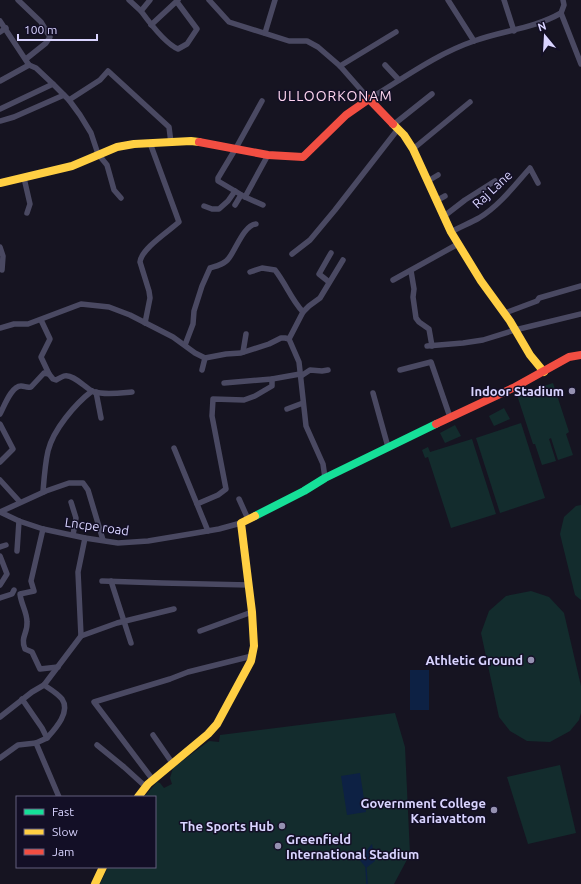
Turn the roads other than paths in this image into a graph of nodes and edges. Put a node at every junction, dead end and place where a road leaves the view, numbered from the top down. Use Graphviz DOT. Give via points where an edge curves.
graph roads {
  1 [pos="18,0"];
  2 [pos="129,0"];
  3 [pos="150,0"];
  4 [pos="209,0"];
  5 [pos="275,0"];
  6 [pos="448,0"];
  7 [pos="504,0"];
  8 [pos="563,0"];
  9 [pos="177,1"];
  10 [pos="141,11"];
  11 [pos="561,13"];
  12 [pos="0,20"];
  13 [pos="151,25"];
  14 [pos="6,28"];
  15 [pos="514,31"];
  16 [pos="0,32"];
  17 [pos="396,32"];
  18 [pos="265,33"];
  19 [pos="474,41"];
  20 [pos="580,57"];
  21 [pos="28,62"];
  22 [pos="581,64"];
  23 [pos="385,65"];
  24 [pos="340,66"];
  25 [pos="400,80"];
  26 [pos="0,81"];
  27 [pos="53,84"];
  28 [pos="432,94"];
  29 [pos="64,95"];
  30 [pos="369,99"];
  31 [pos="69,100"];
  32 [pos="262,101"];
  33 [pos="470,102"];
  34 [pos="0,109"];
  35 [pos="0,121"];
  36 [pos="395,127"];
  37 [pos="150,143"];
  38 [pos="171,143"];
  39 [pos="236,148"];
  40 [pos="412,148"];
  41 [pos="98,154"];
  42 [pos="268,156"];
  43 [pos="438,175"];
  44 [pos="24,178"];
  45 [pos="428,181"];
  46 [pos="495,181"];
  47 [pos="0,183"];
  48 [pos="538,183"];
  49 [pos="235,191"];
  50 [pos="243,196"];
  51 [pos="445,196"];
  52 [pos="121,198"];
  53 [pos="436,201"];
  54 [pos="235,205"];
  55 [pos="263,205"];
  56 [pos="204,206"];
  57 [pos="27,213"];
  58 [pos="443,217"];
  59 [pos="256,224"];
  60 [pos="450,232"];
  61 [pos="458,244"];
  62 [pos="0,247"];
  63 [pos="331,253"];
  64 [pos="292,254"];
  65 [pos="343,260"];
  66 [pos="2,270"];
  67 [pos="411,271"];
  68 [pos="250,272"];
  69 [pos="394,280"];
  70 [pos="329,282"];
  71 [pos="581,286"];
  72 [pos="303,312"];
  73 [pos="505,313"];
  74 [pos="581,314"];
  75 [pos="41,320"];
  76 [pos="145,323"];
  77 [pos="0,328"];
  78 [pos="515,330"];
  79 [pos="246,334"];
  80 [pos="289,340"];
  81 [pos="185,345"];
  82 [pos="243,352"];
  83 [pos="581,356"];
  84 [pos="205,358"];
  85 [pos="202,370"];
  86 [pos="328,370"];
  87 [pos="400,370"];
  88 [pos="544,372"];
  89 [pos="49,374"];
  90 [pos="300,375"];
  91 [pos="272,378"];
  92 [pos="224,383"];
  93 [pos="94,392"];
  94 [pos="132,392"];
  95 [pos="373,393"];
  96 [pos="303,403"];
  97 [pos="287,410"];
  98 [pos="0,414"];
  99 [pos="450,417"];
  100 [pos="101,418"];
  101 [pos="0,424"];
  102 [pos="388,446"];
  103 [pos="174,448"];
  104 [pos="0,462"];
  105 [pos="326,478"];
  106 [pos="0,480"];
  107 [pos="43,492"];
  108 [pos="239,499"];
  109 [pos="20,502"];
  110 [pos="72,502"];
  111 [pos="197,504"];
  112 [pos="0,512"];
  113 [pos="19,521"];
  114 [pos="244,521"];
  115 [pos="43,529"];
  116 [pos="208,531"];
  117 [pos="73,535"];
  118 [pos="85,538"];
  119 [pos="103,540"];
  120 [pos="17,551"];
  121 [pos="0,556"];
  122 [pos="102,581"];
  123 [pos="111,581"];
  124 [pos="0,585"];
  125 [pos="249,585"];
  126 [pos="14,590"];
  127 [pos="0,598"];
  128 [pos="174,609"];
  129 [pos="252,612"];
  130 [pos="125,621"];
  131 [pos="200,631"];
  132 [pos="82,636"];
  133 [pos="131,643"];
  134 [pos="252,656"];
  135 [pos="58,667"];
  136 [pos="44,685"];
  137 [pos="22,699"];
  138 [pos="1,715"];
  139 [pos="153,736"];
  140 [pos="47,738"];
  141 [pos="36,743"];
  142 [pos="97,745"];
  143 [pos="0,758"];
  144 [pos="173,764"];
  145 [pos="153,780"];
  146 [pos="146,787"];
  147 [pos="59,796"];
  148 [pos="139,796"];
  149 [pos="103,868"];
  150 [pos="95,884"];
  1 -- 21 [label="street" via="41,22 50,38"];
  2 -- 10 [label="street"];
  3 -- 10 [label="street"];
  4 -- 18 [label="street" via="229,22"];
  5 -- 18 [label="street"];
  6 -- 19 [label="street"];
  7 -- 15 [label="street"];
  8 -- 11 [label="street"];
  9 -- 13 [label="street"];
  9 -- 13 [label="street" via="197,29 187,44 176,49"];
  10 -- 13 [label="street"];
  11 -- 15 [label="street"];
  11 -- 20 [label="street"];
  12 -- 14 [label="street"];
  14 -- 16 [label="street"];
  14 -- 21 [label="street"];
  15 -- 19 [label="street"];
  17 -- 24 [label="street"];
  18 -- 24 [label="street" via="289,41 306,41 329,55"];
  19 -- 25 [label="street" via="435,58"];
  20 -- 22 [label="street"];
  21 -- 26 [label="street"];
  21 -- 27 [label="street"];
  23 -- 25 [label="street"];
  24 -- 30 [label="street"];
  25 -- 30 [label="street"];
  27 -- 29 [label="street"];
  27 -- 34 [label="street"];
  28 -- 36 [label="street"];
  29 -- 31 [label="street"];
  29 -- 35 [label="street"];
  30 -- 36 [label="street"];
  30 -- 42 [label="street" via="346,115 303,157"];
  31 -- 38 [label="street" via="100,80 108,71 169,127"];
  31 -- 41 [label="street" via="91,133"];
  32 -- 39 [label="street"];
  33 -- 40 [label="street"];
  36 -- 40 [label="street"];
  36 -- 64 [label="street" via="315,234"];
  37 -- 38 [label="street"];
  37 -- 41 [label="street" via="117,147"];
  37 -- 76 [label="street" via="179,222 140,258 150,298"];
  38 -- 39 [label="street" via="191,142"];
  39 -- 42 [label="street"];
  39 -- 49 [label="street" via="218,178 218,181"];
  40 -- 45 [label="street"];
  41 -- 44 [label="street" via="72,166"];
  41 -- 52 [label="street" via="106,165 114,190"];
  42 -- 50 [label="street"];
  43 -- 45 [label="street"];
  44 -- 47 [label="street"];
  44 -- 57 [label="street" via="30,204"];
  45 -- 53 [label="street"];
  46 -- 58 [label="street"];
  48 -- 60 [label="street, Raj Lane" via="530,168 490,209"];
  49 -- 50 [label="street"];
  49 -- 56 [label="street" via="219,209"];
  50 -- 54 [label="street"];
  50 -- 55 [label="street"];
  51 -- 53 [label="street"];
  53 -- 58 [label="street"];
  58 -- 60 [label="street"];
  59 -- 81 [label="street" via="246,231 229,258 210,268 194,310 193,324"];
  60 -- 61 [label="street"];
  61 -- 67 [label="street"];
  61 -- 73 [label="street"];
  62 -- 66 [label="street"];
  63 -- 70 [label="street" via="319,274"];
  65 -- 70 [label="street"];
  67 -- 69 [label="street"];
  67 -- 78 [label="street" via="416,318 429,329 430,346 483,340"];
  68 -- 72 [label="street" via="262,268 276,270"];
  70 -- 72 [label="street" via="320,298"];
  71 -- 73 [label="street" via="539,298"];
  72 -- 80 [label="street"];
  73 -- 78 [label="street"];
  74 -- 78 [label="street"];
  75 -- 76 [label="street" via="81,304 109,307"];
  75 -- 77 [label="street"];
  75 -- 89 [label="street" via="50,339 41,357"];
  76 -- 81 [label="street"];
  78 -- 88 [label="street"];
  79 -- 82 [label="street"];
  80 -- 82 [label="street" via="281,338"];
  80 -- 90 [label="street" via="299,362"];
  81 -- 84 [label="street"];
  82 -- 84 [label="street"];
  83 -- 88 [label="street" via="569,357"];
  84 -- 85 [label="street"];
  86 -- 90 [label="street" via="310,370"];
  87 -- 99 [label="street" via="431,362"];
  88 -- 99 [label="street"];
  89 -- 93 [label="street" via="56,380 64,375 68,376"];
  89 -- 98 [label="street" via="40,375 28,388 20,386 11,392"];
  90 -- 91 [label="street"];
  90 -- 96 [label="street"];
  91 -- 92 [label="street"];
  91 -- 111 [label="street" via="272,386 250,398 213,399 212,416 226,489"];
  93 -- 94 [label="street"];
  93 -- 100 [label="street"];
  93 -- 107 [label="street" via="77,404 48,450"];
  95 -- 102 [label="street"];
  96 -- 97 [label="street"];
  96 -- 105 [label="street" via="306,426 323,464"];
  99 -- 102 [label="street"];
  101 -- 104 [label="street" via="13,448"];
  102 -- 105 [label="street"];
  103 -- 111 [label="street"];
  105 -- 114 [label="street"];
  106 -- 109 [label="street"];
  107 -- 109 [label="street"];
  107 -- 119 [label="street" via="69,483 83,483 88,490"];
  108 -- 114 [label="street"];
  109 -- 112 [label="street"];
  110 -- 117 [label="street" via="76,518"];
  111 -- 116 [label="street"];
  112 -- 113 [label="street, Lncpe road"];
  113 -- 115 [label="street, Lncpe road"];
  113 -- 120 [label="street"];
  114 -- 116 [label="street, Lncpe road"];
  114 -- 125 [label="street"];
  115 -- 117 [label="street, Lncpe road"];
  115 -- 135 [label="street" via="31,581 34,591 20,594 20,602 28,622 22,643 25,650 32,652 40,669"];
  116 -- 119 [label="street, Lncpe road" via="131,543"];
  117 -- 118 [label="street, Lncpe road"];
  118 -- 119 [label="street, Lncpe road"];
  118 -- 132 [label="street" via="78,572"];
  121 -- 124 [label="street" via="7,574"];
  122 -- 123 [label="street"];
  123 -- 125 [label="street"];
  123 -- 130 [label="street"];
  125 -- 129 [label="street"];
  126 -- 127 [label="street" via="12,594"];
  128 -- 130 [label="street"];
  129 -- 131 [label="street"];
  129 -- 134 [label="street"];
  130 -- 132 [label="street"];
  130 -- 133 [label="street"];
  132 -- 135 [label="street"];
  134 -- 144 [label="street" via="217,724"];
  134 -- 145 [label="street" via="188,672 94,702"];
  135 -- 136 [label="street"];
  136 -- 137 [label="street"];
  136 -- 140 [label="street" via="62,700 64,707 62,721"];
  137 -- 138 [label="street"];
  137 -- 140 [label="street"];
  139 -- 144 [label="street"];
  140 -- 141 [label="street"];
  141 -- 143 [label="street" via="18,745"];
  141 -- 147 [label="street"];
  142 -- 146 [label="street"];
  144 -- 145 [label="street"];
  145 -- 146 [label="street"];
  146 -- 148 [label="street"];
  149 -- 150 [label="street"];
}
